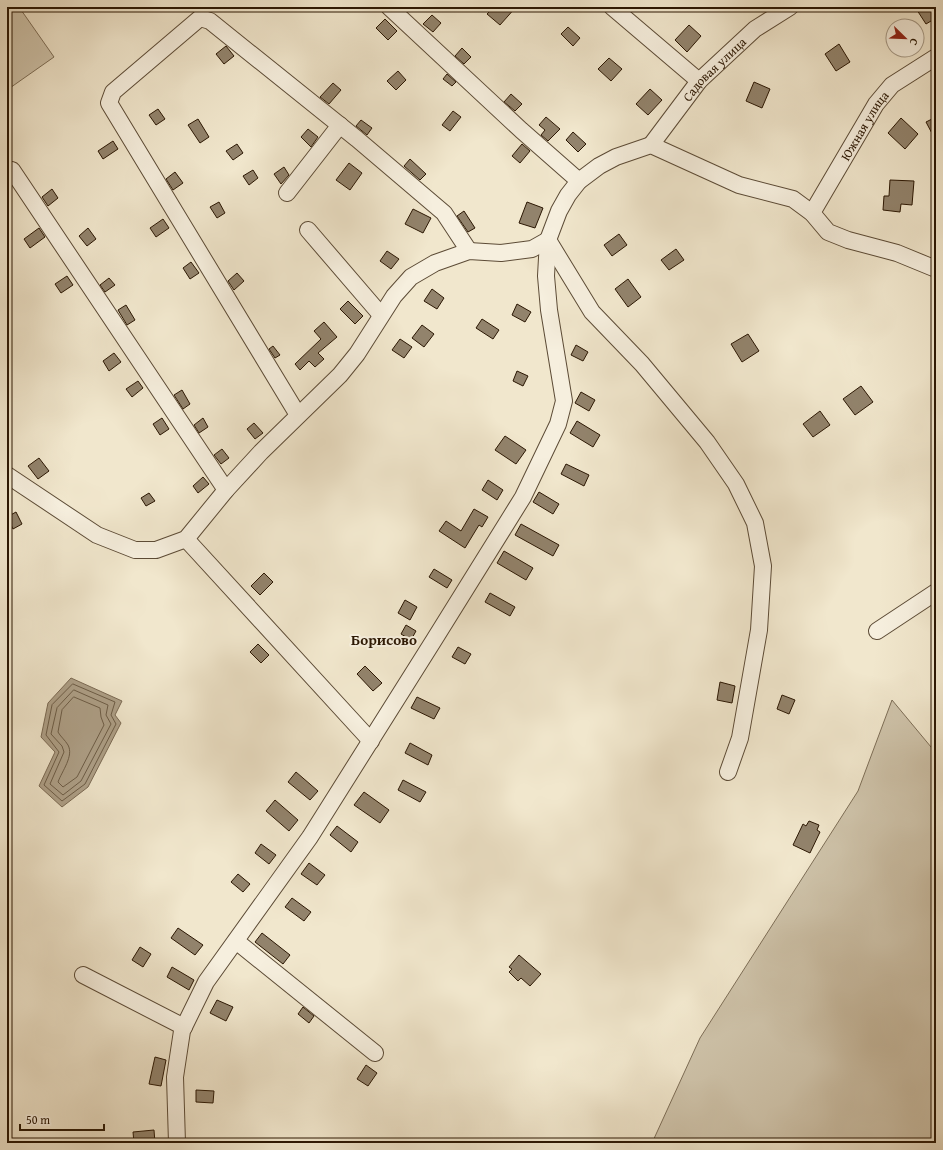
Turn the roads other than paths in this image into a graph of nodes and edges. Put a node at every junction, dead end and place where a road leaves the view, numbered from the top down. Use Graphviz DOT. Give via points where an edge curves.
graph roads {
  1 [pos="389,7"];
  2 [pos="612,7"];
  3 [pos="790,7"];
  4 [pos="936,57"];
  5 [pos="698,81"];
  6 [pos="340,125"];
  7 [pos="651,145"];
  8 [pos="12,170"];
  9 [pos="579,181"];
  10 [pos="287,192"];
  11 [pos="812,213"];
  12 [pos="308,230"];
  13 [pos="548,240"];
  14 [pos="469,251"];
  15 [pos="936,269"];
  16 [pos="381,315"];
  17 [pos="298,416"];
  18 [pos="7,475"];
  19 [pos="226,490"];
  20 [pos="186,539"];
  21 [pos="936,592"];
  22 [pos="878,632"];
  23 [pos="371,741"];
  24 [pos="728,772"];
  25 [pos="236,941"];
  26 [pos="83,975"];
  27 [pos="184,1027"];
  28 [pos="375,1053"];
  29 [pos="178,1143"];
  1 -- 9 [label="street"];
  2 -- 5 [label="street"];
  3 -- 5 [label="street, Садовая улица" via="755,29"];
  4 -- 11 [label="street, Южная улица" via="892,85 876,104"];
  5 -- 7 [label="street, Садовая улица"];
  6 -- 10 [label="street"];
  6 -- 14 [label="street" via="444,213"];
  6 -- 17 [label="street" via="210,21 200,18 113,92 109,103"];
  7 -- 9 [label="street" via="598,166"];
  7 -- 11 [label="street" via="739,184 793,199"];
  8 -- 19 [label="street"];
  9 -- 13 [label="street" via="562,206"];
  11 -- 15 [label="street" via="828,232 897,253"];
  12 -- 16 [label="street"];
  13 -- 14 [label="street" via="532,249 501,253"];
  13 -- 23 [label="street" via="546,276 549,310 564,401 558,424 523,497"];
  13 -- 24 [label="street" via="592,312 642,364 707,442 736,484 755,523 763,566 758,630 740,738"];
  14 -- 16 [label="street" via="435,263 411,277"];
  16 -- 17 [label="street" via="357,354 340,375"];
  17 -- 19 [label="street"];
  18 -- 20 [label="street" via="98,535 135,550 156,550"];
  19 -- 20 [label="street"];
  20 -- 23 [label="street"];
  21 -- 22 [label="street"];
  23 -- 25 [label="street" via="310,837"];
  25 -- 27 [label="street" via="206,982"];
  25 -- 28 [label="street"];
  26 -- 27 [label="street"];
  27 -- 29 [label="street" via="175,1077"];
}
